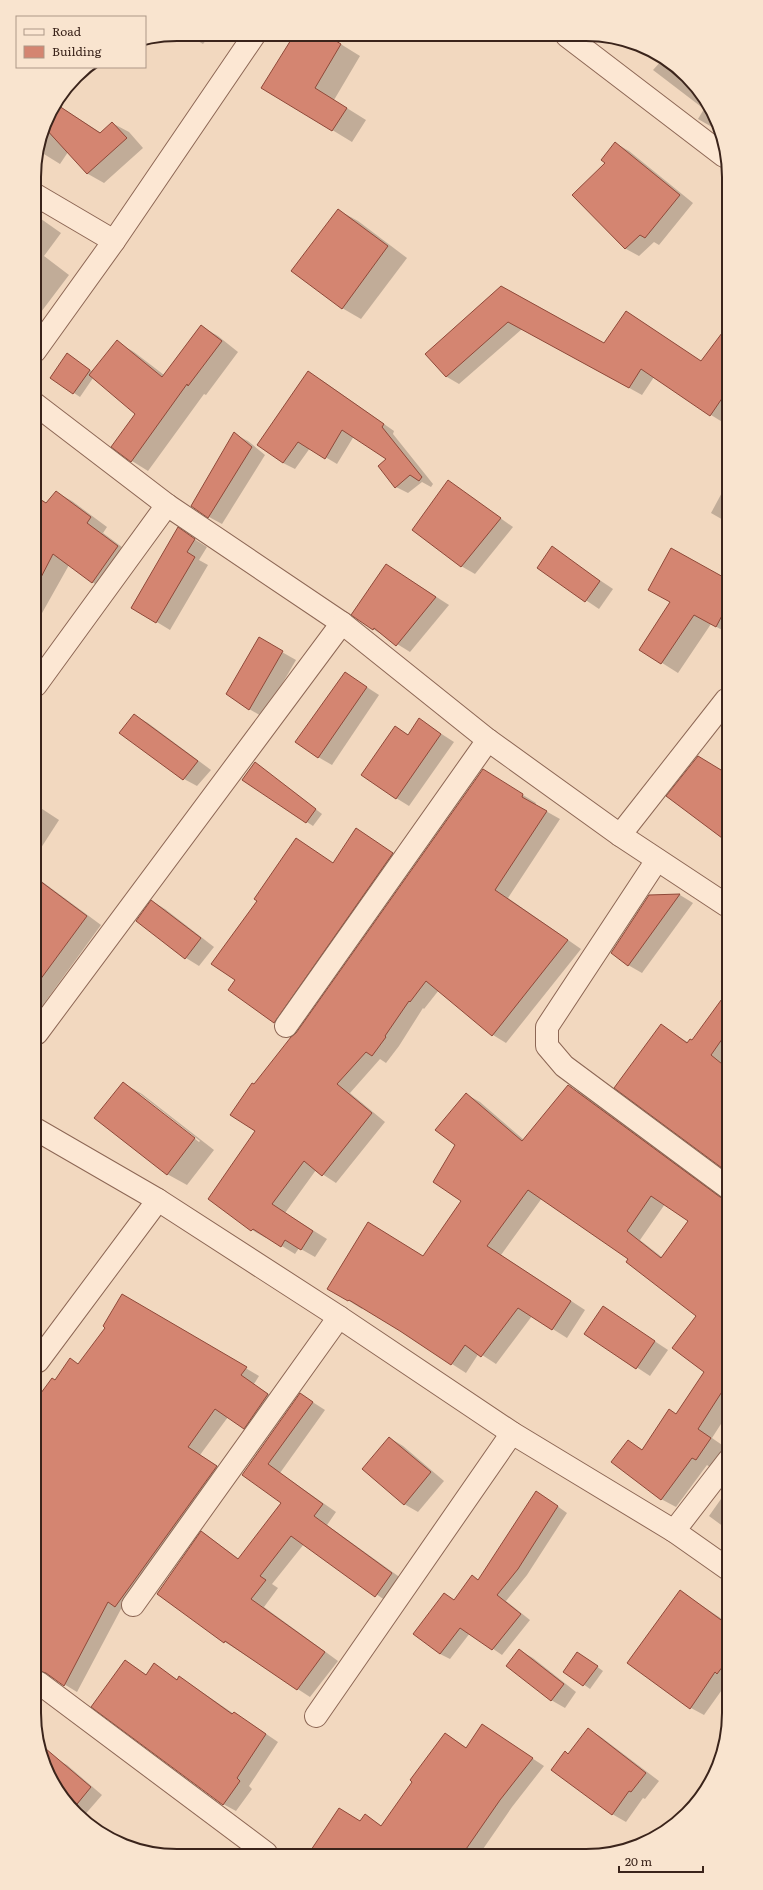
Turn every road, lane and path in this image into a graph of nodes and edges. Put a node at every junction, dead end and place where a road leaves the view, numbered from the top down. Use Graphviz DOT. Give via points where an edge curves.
graph roads {
  1 [pos="249,41"];
  2 [pos="574,41"];
  3 [pos="719,153"];
  4 [pos="41,198"];
  5 [pos="114,241"];
  6 [pos="41,343"];
  7 [pos="41,409"];
  8 [pos="167,505"];
  9 [pos="342,623"];
  10 [pos="41,678"];
  11 [pos="722,705"];
  12 [pos="488,740"];
  13 [pos="620,835"];
  14 [pos="657,860"];
  15 [pos="722,902"];
  16 [pos="286,1026"];
  17 [pos="41,1028"];
  18 [pos="41,1132"];
  19 [pos="722,1182"];
  20 [pos="158,1200"];
  21 [pos="338,1317"];
  22 [pos="41,1357"];
  23 [pos="512,1433"];
  24 [pos="722,1469"];
  25 [pos="674,1531"];
  26 [pos="722,1565"];
  27 [pos="132,1605"];
  28 [pos="41,1684"];
  29 [pos="316,1716"];
  30 [pos="261,1849"];
  1 -- 5 [label="street"];
  2 -- 3 [label="street"];
  4 -- 5 [label="street"];
  5 -- 6 [label="street"];
  7 -- 8 [label="street"];
  8 -- 9 [label="street"];
  8 -- 10 [label="street"];
  9 -- 12 [label="street"];
  9 -- 17 [label="street"];
  11 -- 13 [label="street"];
  12 -- 13 [label="street"];
  12 -- 16 [label="street"];
  13 -- 14 [label="street"];
  14 -- 15 [label="street"];
  14 -- 19 [label="street" via="547,1027 548,1046 564,1066"];
  18 -- 20 [label="street"];
  20 -- 21 [label="street"];
  20 -- 22 [label="street"];
  21 -- 23 [label="street"];
  21 -- 27 [label="street"];
  23 -- 25 [label="street"];
  23 -- 29 [label="street"];
  24 -- 25 [label="street"];
  25 -- 26 [label="street"];
  28 -- 30 [label="street"];
}
